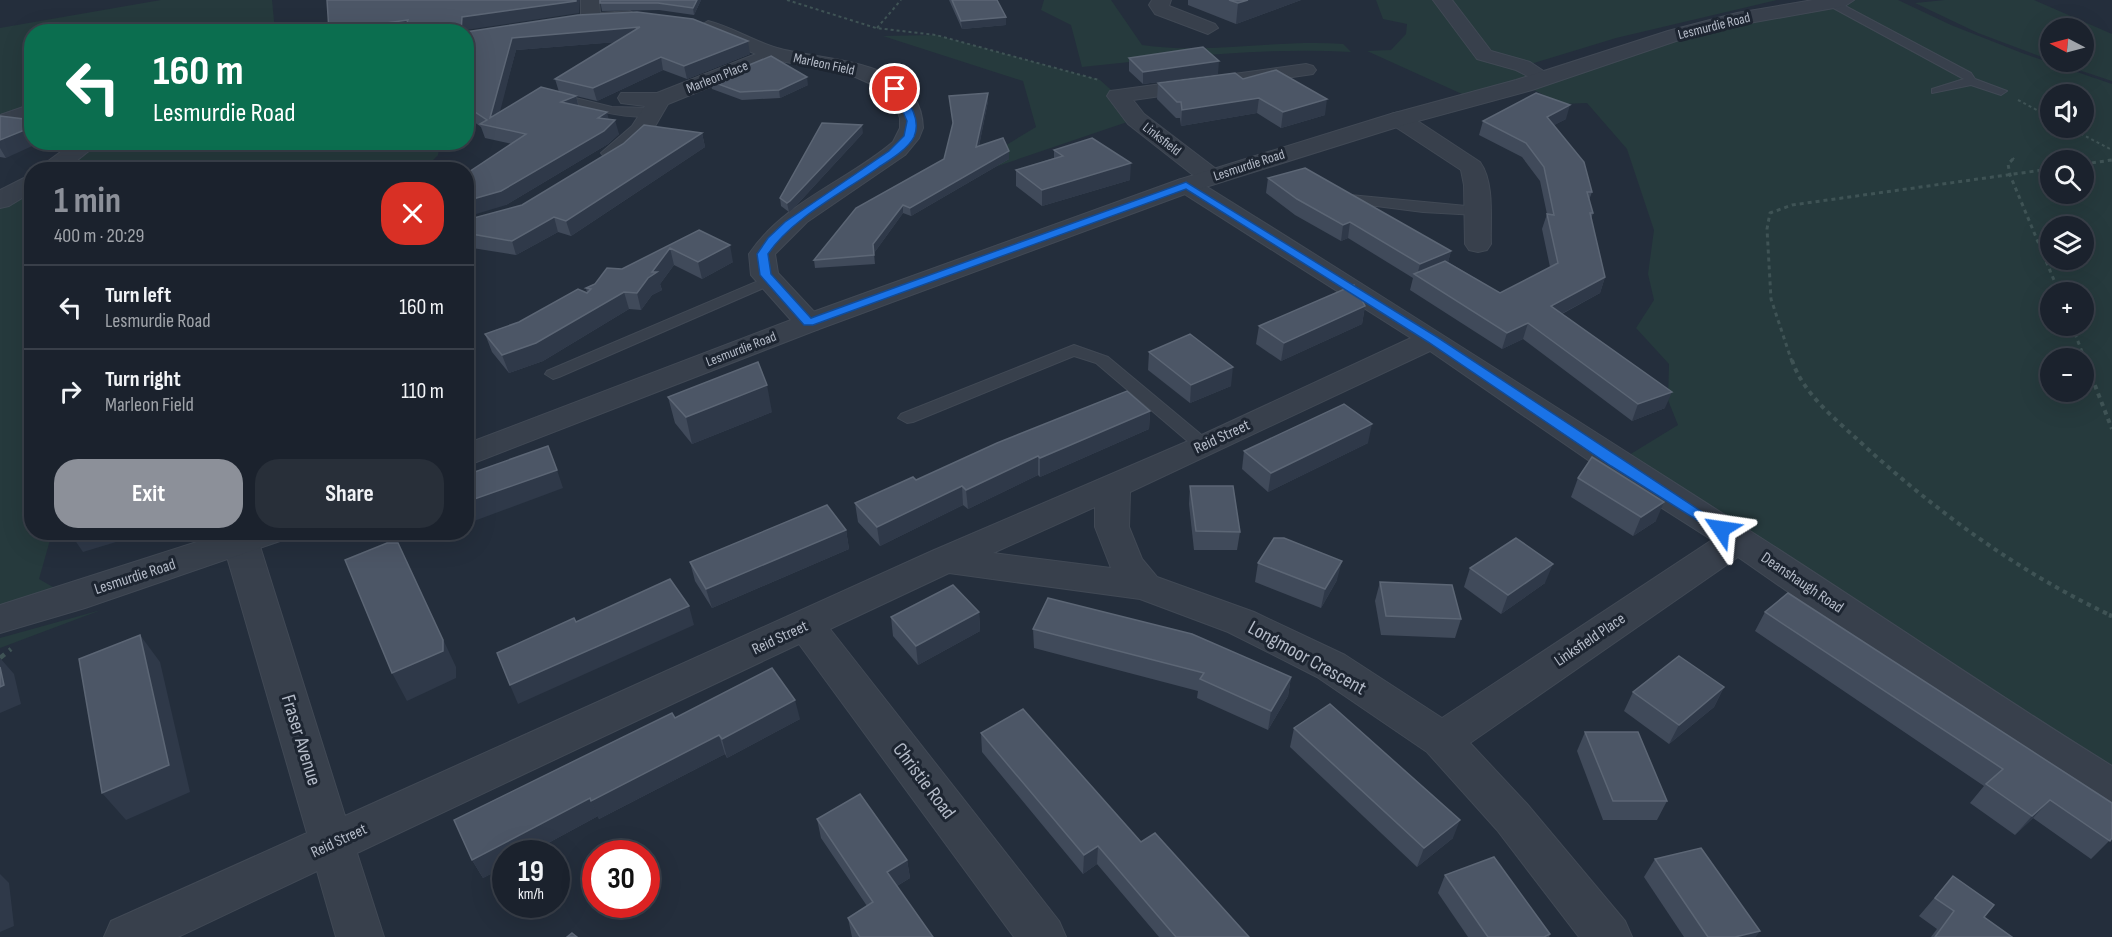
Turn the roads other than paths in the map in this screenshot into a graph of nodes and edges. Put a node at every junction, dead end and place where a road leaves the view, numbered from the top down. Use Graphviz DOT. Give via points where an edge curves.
graph roads {
  1 [pos="1162,0"];
  2 [pos="1442,0"];
  3 [pos="1837,1"];
  4 [pos="583,14"];
  5 [pos="647,17"];
  6 [pos="687,22"];
  7 [pos="1208,28"];
  8 [pos="774,54"];
  9 [pos="1306,70"];
  10 [pos="1543,78"];
  11 [pos="1971,81"];
  12 [pos="1936,91"];
  13 [pos="2001,91"];
  14 [pos="541,94"];
  15 [pos="629,98"];
  16 [pos="656,106"];
  17 [pos="24,113"];
  18 [pos="1400,119"];
  19 [pos="0,123"];
  20 [pos="78,150"];
  21 [pos="60,162"];
  22 [pos="591,166"];
  23 [pos="1199,181"];
  24 [pos="24,185"];
  25 [pos="1350,199"];
  26 [pos="0,201"];
  27 [pos="1477,212"];
  28 [pos="1478,244"];
  29 [pos="770,280"];
  30 [pos="808,323"];
  31 [pos="1432,339"];
  32 [pos="553,374"];
  33 [pos="907,418"];
  34 [pos="1204,446"];
  35 [pos="474,453"];
  36 [pos="1113,484"];
  37 [pos="248,540"];
  38 [pos="255,540"];
  39 [pos="1738,540"];
  40 [pos="945,560"];
  41 [pos="1144,586"];
  42 [pos="0,619"];
  43 [pos="806,626"];
  44 [pos="1442,740"];
  45 [pos="2112,788"];
  46 [pos="333,844"];
  47 [pos="128,937"];
  48 [pos="360,937"];
  49 [pos="1042,937"];
  50 [pos="1608,937"];
  1 -- 7 [label="street" via="1158,5 1162,10"];
  2 -- 10 [label="street" via="1484,55 1523,66"];
  3 -- 10 [label="street, Lesmurdie Road" via="1675,35"];
  3 -- 11 [label="lane" via="1967,75"];
  4 -- 5 [label="street"];
  6 -- 8 [label="street, Marleon Field" via="727,33"];
  8 -- 16 [label="street, Marleon Place"];
  8 -- 29 [label="street, Marleon Field" via="872,75 895,89 912,121 909,137 893,153 789,224 772,240 762,254 765,275"];
  9 -- 23 [label="street, Linksfield" via="1118,96"];
  10 -- 18 [label="street, Lesmurdie Road"];
  11 -- 12 [label="lane"];
  11 -- 13 [label="lane"];
  14 -- 16 [label="lane" via="612,111"];
  15 -- 16 [label="street, Marleon Place"];
  16 -- 22 [label="street, Marleon Place" via="634,137"];
  17 -- 19 [label="street"];
  18 -- 23 [label="street, Lesmurdie Road"];
  18 -- 27 [label="street" via="1472,167"];
  20 -- 21 [label="street"];
  23 -- 30 [label="street, Lesmurdie Road"];
  23 -- 31 [label="street, Deanshaugh Road"];
  24 -- 26 [label="street"];
  25 -- 27 [label="lane"];
  27 -- 28 [label="street"];
  29 -- 30 [label="street, Marleon Field"];
  29 -- 32 [label="lane"];
  30 -- 35 [label="street, Lesmurdie Road"];
  31 -- 34 [label="street, Reid Street"];
  31 -- 39 [label="street, Deanshaugh Road" via="1607,458"];
  33 -- 34 [label="lane" via="1074,351 1102,360"];
  34 -- 36 [label="street, Reid Street"];
  36 -- 40 [label="street, Reid Street"];
  36 -- 41 [label="street" via="1112,527 1126,564"];
  37 -- 42 [label="street, Lesmurdie Road"];
  38 -- 46 [label="street, Fraser Avenue"];
  39 -- 44 [label="street, Linksfield Place"];
  39 -- 45 [label="street, Deanshaugh Road" via="1985,708"];
  40 -- 41 [label="street, Longmoor Crescent"];
  40 -- 43 [label="street, Reid Street"];
  41 -- 44 [label="street, Longmoor Crescent" via="1241,622 1330,666"];
  43 -- 46 [label="street, Reid Street"];
  43 -- 49 [label="street, Christie Road"];
  44 -- 50 [label="street, Longmoor Crescent" via="1512,817"];
  46 -- 47 [label="street, Reid Street"];
  46 -- 48 [label="street, Fraser Avenue"];
}
